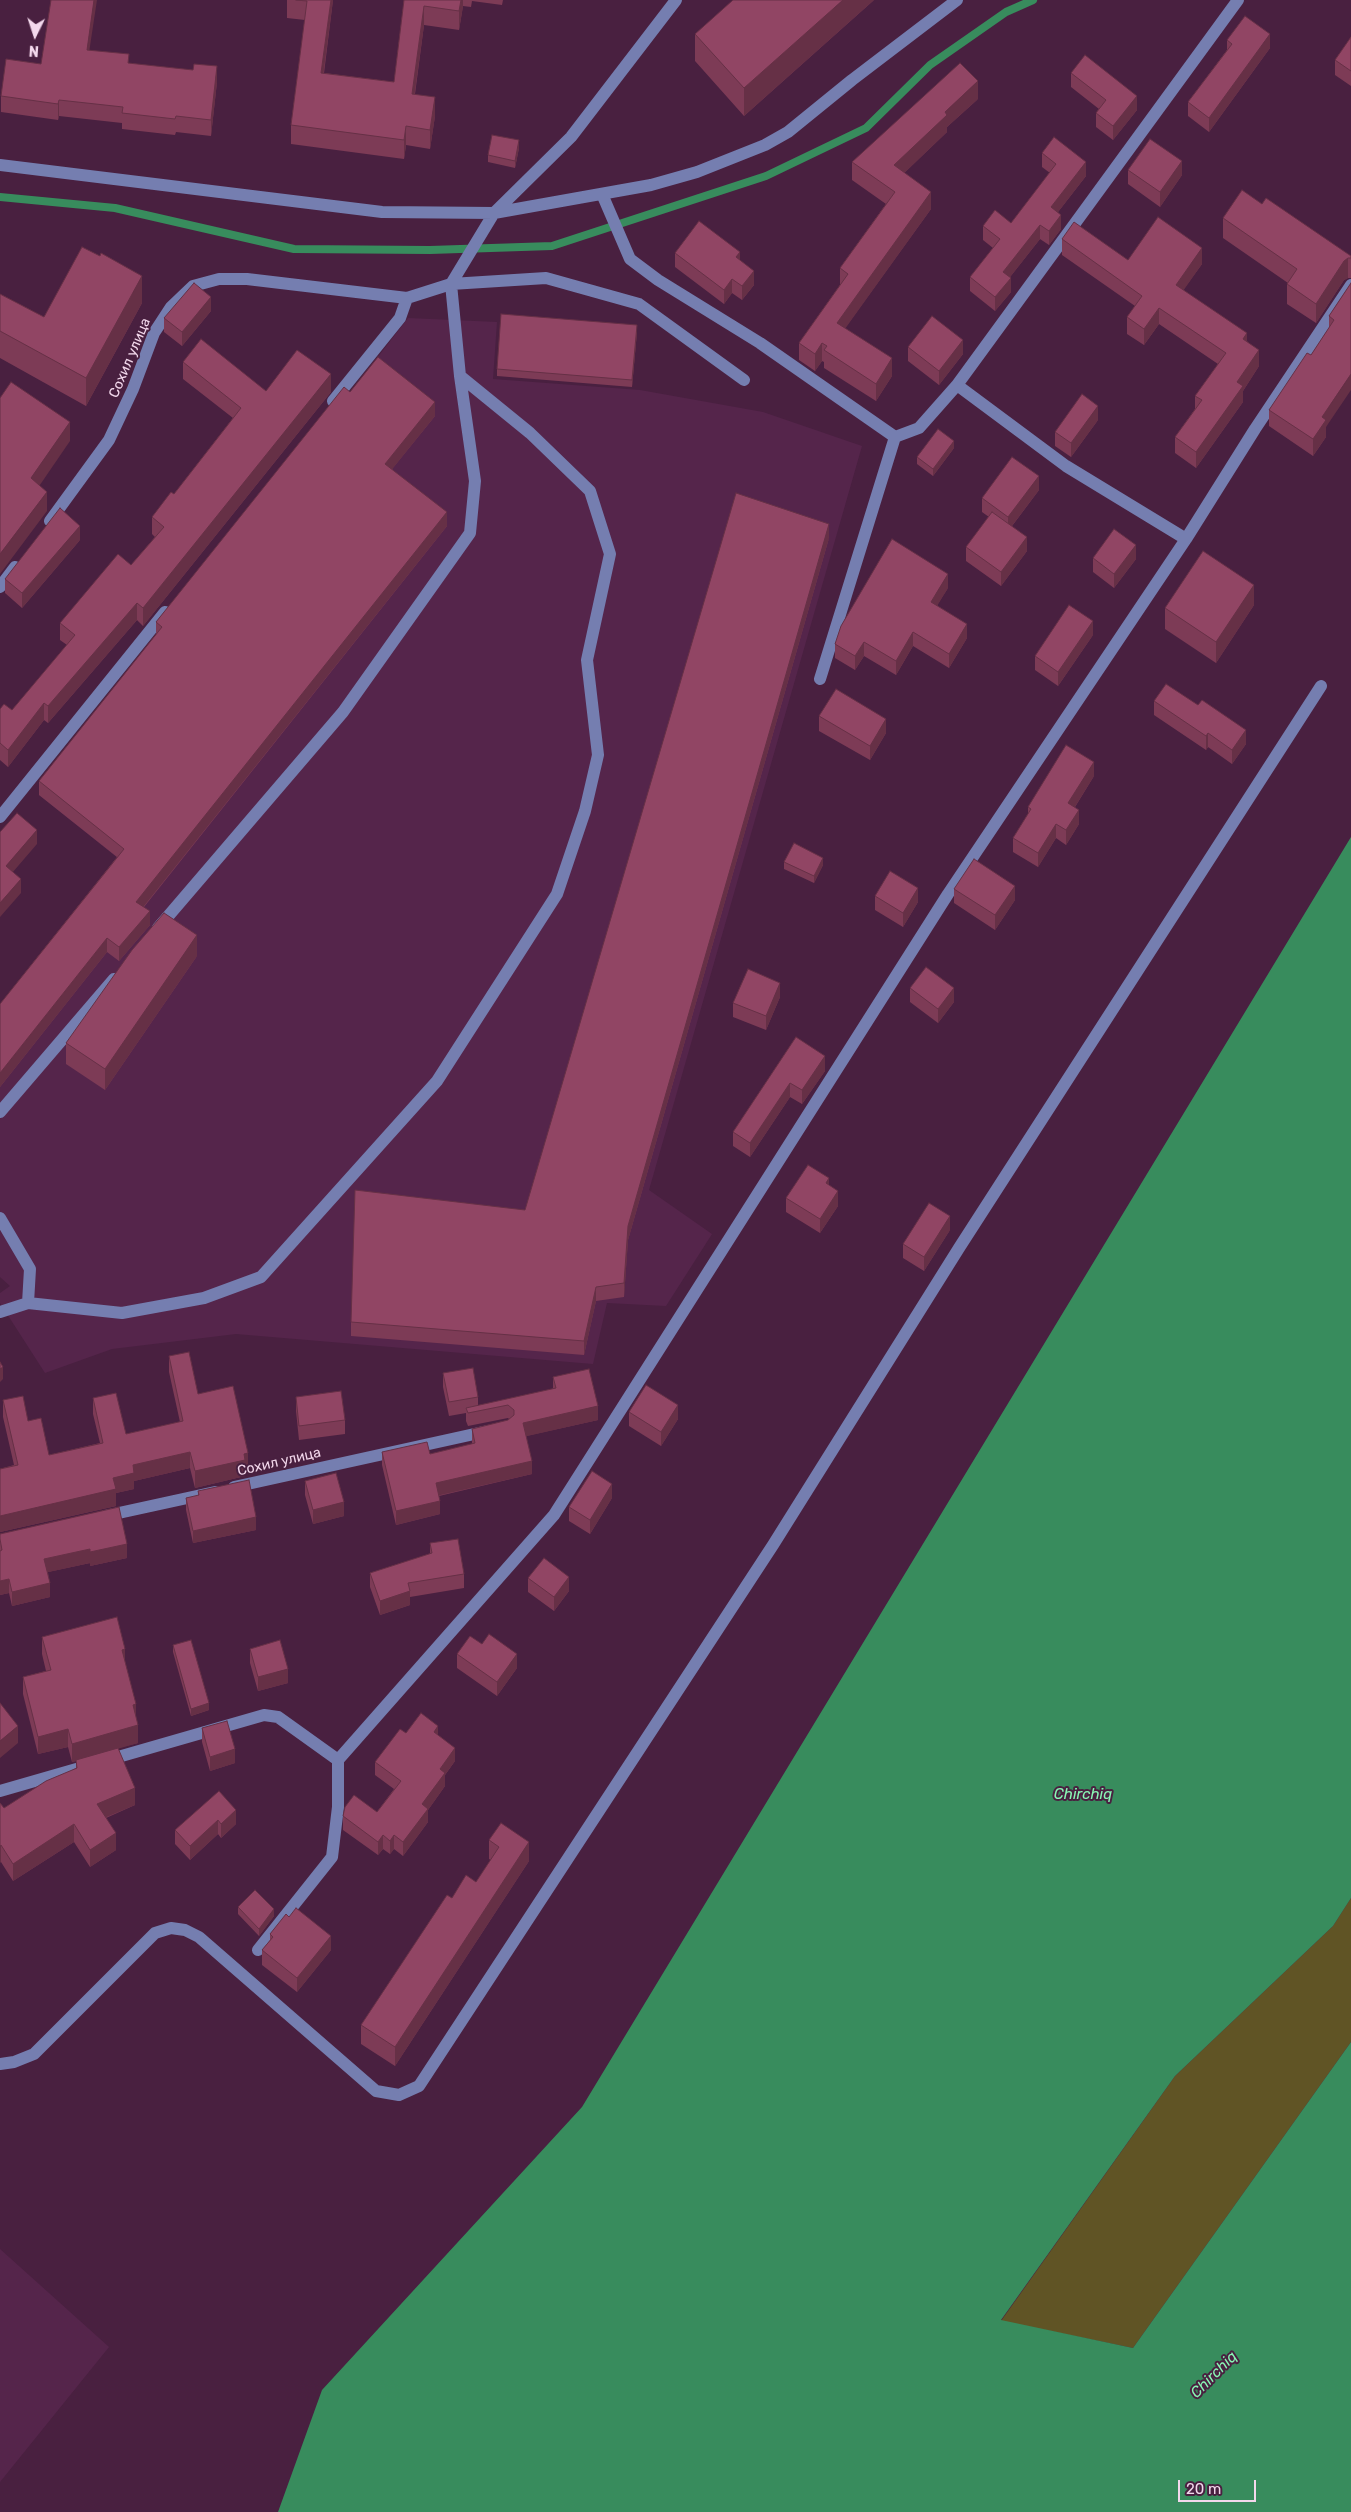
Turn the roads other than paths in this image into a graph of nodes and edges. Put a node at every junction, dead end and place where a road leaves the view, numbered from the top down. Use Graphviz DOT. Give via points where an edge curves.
graph roads {
  1 [pos="676,0"];
  2 [pos="958,0"];
  3 [pos="1238,0"];
  4 [pos="0,165"];
  5 [pos="602,194"];
  6 [pos="494,214"];
  7 [pos="451,284"];
  8 [pos="1351,285"];
  9 [pos="407,298"];
  10 [pos="460,376"];
  11 [pos="744,380"];
  12 [pos="957,386"];
  13 [pos="325,411"];
  14 [pos="895,437"];
  15 [pos="42,531"];
  16 [pos="1186,539"];
  17 [pos="24,555"];
  18 [pos="0,587"];
  19 [pos="170,605"];
  20 [pos="820,679"];
  21 [pos="1321,686"];
  22 [pos="0,818"];
  23 [pos="149,938"];
  24 [pos="123,968"];
  25 [pos="0,1112"];
  26 [pos="0,1218"];
  27 [pos="28,1303"];
  28 [pos="0,1312"];
  29 [pos="497,1429"];
  30 [pos="88,1520"];
  31 [pos="338,1760"];
  32 [pos="1,1789"];
  33 [pos="258,1950"];
  34 [pos="0,2064"];
  1 -- 6 [label="street" via="571,137"];
  2 -- 5 [label="street" via="788,132 765,146 697,172 652,185"];
  3 -- 12 [label="street"];
  4 -- 6 [label="street" via="382,212"];
  5 -- 6 [label="street"];
  5 -- 14 [label="street" via="630,259 760,343"];
  6 -- 7 [label="street"];
  7 -- 9 [label="street, Сохил улица"];
  7 -- 10 [label="street"];
  7 -- 11 [label="street, Сохил улица" via="546,278 639,304"];
  8 -- 16 [label="street"];
  9 -- 13 [label="street" via="400,318"];
  9 -- 15 [label="street, Сохил улица" via="247,279 219,279 192,286 171,306 154,333 109,440"];
  10 -- 23 [label="street" via="475,481 470,533 343,712"];
  10 -- 27 [label="street" via="530,433 590,491 610,554 587,660 598,755 585,811 557,894 437,1081 262,1277 204,1298 122,1313"];
  12 -- 14 [label="street" via="919,428"];
  12 -- 16 [label="street" via="1066,466"];
  14 -- 20 [label="street"];
  16 -- 31 [label="street" via="948,894 554,1516"];
  17 -- 18 [label="street"];
  19 -- 22 [label="street"];
  21 -- 34 [label="street" via="959,1248 768,1554 420,2086 399,2095 376,2091 199,1937 171,1928 155,1933 34,2054"];
  24 -- 25 [label="street"];
  26 -- 27 [label="street" via="30,1268"];
  27 -- 28 [label="street"];
  29 -- 30 [label="street, Сохил улица"];
  31 -- 32 [label="street" via="287,1722 264,1715"];
  31 -- 33 [label="street" via="338,1807 332,1857"];
}
